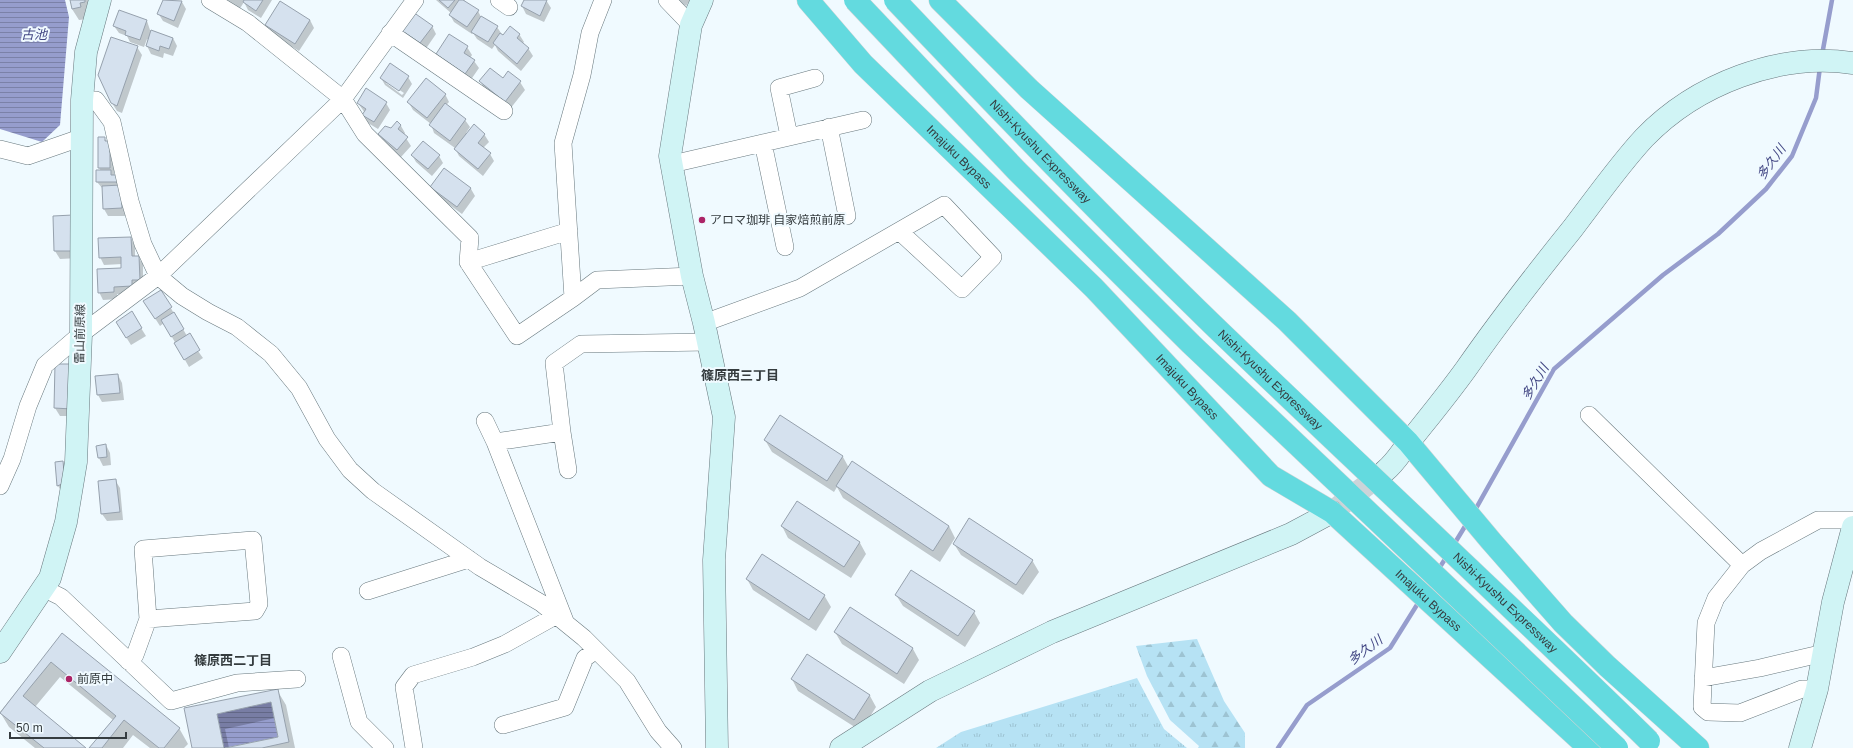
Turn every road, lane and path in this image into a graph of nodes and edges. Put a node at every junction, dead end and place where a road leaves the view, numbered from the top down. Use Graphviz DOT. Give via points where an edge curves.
graph roads {
  1 [pos="100,0"];
  2 [pos="210,0"];
  3 [pos="416,0"];
  4 [pos="603,0"];
  5 [pos="667,0"];
  6 [pos="702,0"];
  7 [pos="808,0"];
  8 [pos="855,0"];
  9 [pos="895,0"];
  10 [pos="944,1"];
  11 [pos="691,25"];
  12 [pos="390,33"];
  13 [pos="1849,62"];
  14 [pos="815,78"];
  15 [pos="343,99"];
  16 [pos="82,100"];
  17 [pos="504,111"];
  18 [pos="863,120"];
  19 [pos="829,127"];
  20 [pos="789,136"];
  21 [pos="80,138"];
  22 [pos="763,143"];
  23 [pos="0,149"];
  24 [pos="672,164"];
  25 [pos="847,216"];
  26 [pos="569,231"];
  27 [pos="899,231"];
  28 [pos="785,247"];
  29 [pos="468,262"];
  30 [pos="158,276"];
  31 [pos="692,276"];
  32 [pos="574,298"];
  33 [pos="706,333"];
  34 [pos="81,334"];
  35 [pos="1589,415"];
  36 [pos="485,421"];
  37 [pos="562,432"];
  38 [pos="495,442"];
  39 [pos="1408,442"];
  40 [pos="568,470"];
  41 [pos="1385,471"];
  42 [pos="0,486"];
  43 [pos="1332,512"];
  44 [pos="1853,520"];
  45 [pos="1853,527"];
  46 [pos="475,563"];
  47 [pos="1742,565"];
  48 [pos="43,588"];
  49 [pos="368,591"];
  50 [pos="385,598"];
  51 [pos="148,619"];
  52 [pos="561,619"];
  53 [pos="596,650"];
  54 [pos="0,652"];
  55 [pos="1824,653"];
  56 [pos="342,656"];
  57 [pos="128,661"];
  58 [pos="1703,678"];
  59 [pos="297,679"];
  60 [pos="1817,689"];
  61 [pos="503,725"];
  62 [pos="1654,744"];
  63 [pos="385,748"];
  64 [pos="414,748"];
  65 [pos="673,748"];
  66 [pos="717,748"];
  67 [pos="841,748"];
  68 [pos="1589,748"];
  69 [pos="1617,748"];
  70 [pos="1698,748"];
  71 [pos="1800,748"];
  1 -- 16 [label="street, 雷山前原線" via="86,52"];
  2 -- 15 [label="street" via="248,23"];
  3 -- 12 [label="street"];
  4 -- 26 [label="street" via="590,33 582,75 563,143"];
  5 -- 11 [label="street"];
  6 -- 11 [label="street"];
  7 -- 43 [label="highway, Imajuku Bypass" via="863,64 1094,288 1271,476"];
  8 -- 69 [label="highway, bridge" via="1017,171 1191,344"];
  9 -- 62 [label="highway, Nishi-Kyushu Expressway, bridge" via="1038,151 1212,323"];
  10 -- 39 [label="highway" via="1034,94 1286,321"];
  11 -- 24 [label="street" via="670,156"];
  12 -- 15 [label="street"];
  12 -- 17 [label="street"];
  13 -- 39 [label="street" via="1807,61 1776,65 1741,76 1708,91 1666,119 1645,138 1506,313 1445,397"];
  14 -- 20 [label="street" via="779,88"];
  15 -- 29 [label="street" via="364,134 470,238"];
  15 -- 30 [label="street"];
  16 -- 21 [label="street, 雷山前原線"];
  16 -- 30 [label="street" via="96,100 112,122 130,201 143,244"];
  18 -- 19 [label="street"];
  19 -- 20 [label="street"];
  19 -- 25 [label="street"];
  20 -- 22 [label="street"];
  21 -- 23 [label="street" via="28,156"];
  21 -- 34 [label="street, 雷山前原線"];
  22 -- 24 [label="street"];
  22 -- 28 [label="street"];
  24 -- 31 [label="street"];
  26 -- 29 [label="street"];
  26 -- 32 [label="street"];
  27 -- 27 [label="street" via="944,205 993,257 962,289"];
  27 -- 33 [label="street" via="800,288"];
  29 -- 32 [label="street" via="517,336"];
  30 -- 34 [label="street"];
  30 -- 46 [label="street" via="189,300 237,327 271,354 299,388 327,439 350,470 389,504"];
  31 -- 32 [label="street" via="597,280"];
  31 -- 33 [label="street"];
  33 -- 37 [label="street" via="582,344 554,363"];
  33 -- 66 [label="street" via="724,417 714,560"];
  34 -- 42 [label="street" via="45,365"];
  34 -- 48 [label="street, 雷山前原線" via="76,462 66,522 50,578"];
  35 -- 47 [label="street"];
  36 -- 38 [label="street"];
  37 -- 38 [label="street"];
  37 -- 40 [label="street"];
  38 -- 52 [label="street"];
  39 -- 41 [label="street" via="1394,464"];
  39 -- 70 [label="highway" via="1563,622 1607,666"];
  43 -- 67 [label="street" via="1292,534 1052,632 930,691"];
  43 -- 68 [label="highway, Imajuku Bypass"];
  44 -- 47 [label="street" via="1818,520 1761,551"];
  45 -- 55 [label="street"];
  46 -- 49 [label="street"];
  46 -- 50 [label="street"];
  46 -- 52 [label="street" via="541,603"];
  47 -- 58 [label="street" via="1716,598 1706,623"];
  48 -- 54 [label="street, 雷山前原線"];
  48 -- 57 [label="street" via="61,597"];
  51 -- 51 [label="street" via="143,549 253,540 259,604 255,611"];
  51 -- 57 [label="street" via="135,655"];
  52 -- 53 [label="street"];
  52 -- 64 [label="street" via="506,644 413,675 404,687"];
  53 -- 61 [label="street" via="585,658 565,707"];
  53 -- 65 [label="street" via="627,681 658,730"];
  55 -- 58 [label="street"];
  55 -- 60 [label="street"];
  56 -- 63 [label="street" via="359,722"];
  57 -- 59 [label="street" via="171,701 237,683"];
  58 -- 60 [label="street" via="1702,707 1708,712 1740,713 1802,690"];
  60 -- 71 [label="street"];
}
